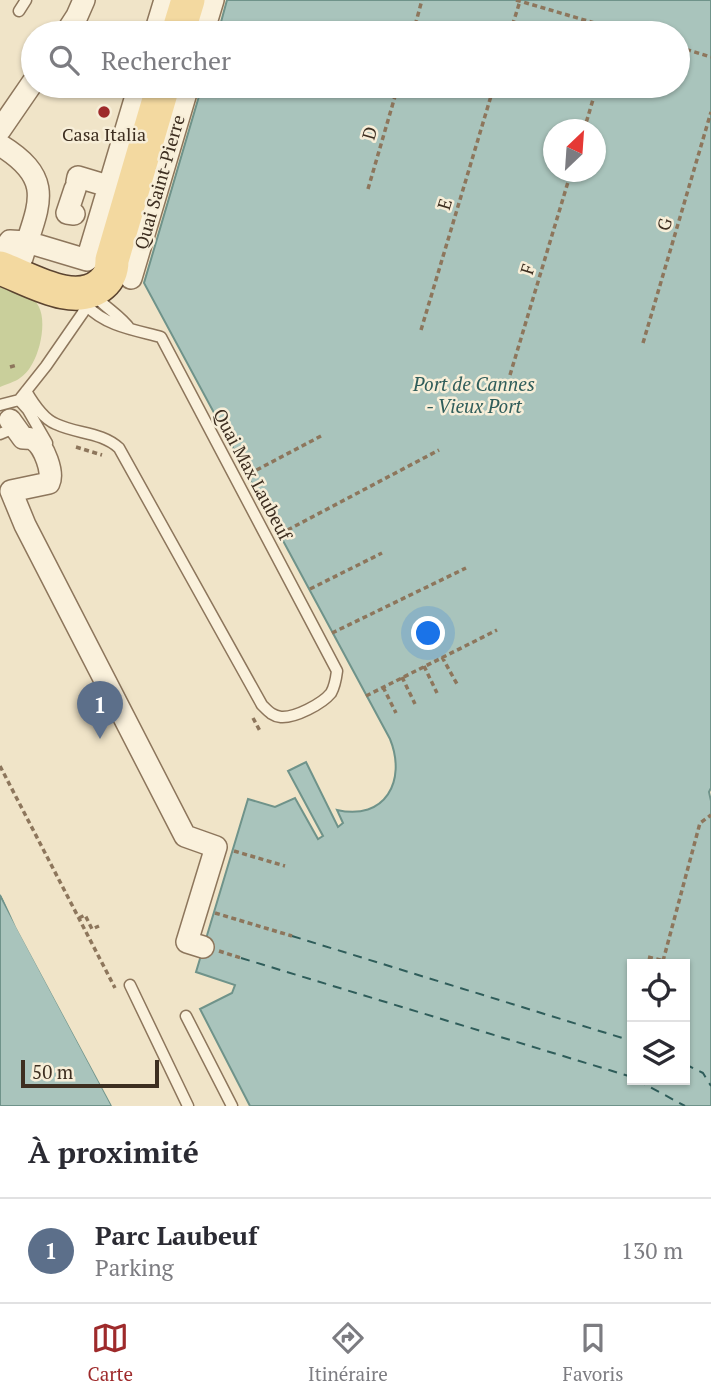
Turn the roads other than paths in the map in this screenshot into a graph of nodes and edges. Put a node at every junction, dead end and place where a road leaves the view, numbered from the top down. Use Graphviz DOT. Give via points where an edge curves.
graph roads {
  1 [pos="165,0"];
  2 [pos="188,0"];
  3 [pos="213,0"];
  4 [pos="31,1"];
  5 [pos="19,11"];
  6 [pos="172,21"];
  7 [pos="180,21"];
  8 [pos="189,21"];
  9 [pos="22,98"];
  10 [pos="154,101"];
  11 [pos="0,130"];
  12 [pos="0,145"];
  13 [pos="108,186"];
  14 [pos="96,221"];
  15 [pos="11,256"];
  16 [pos="88,293"];
  17 [pos="22,395"];
  18 [pos="12,421"];
  19 [pos="62,473"];
  20 [pos="204,947"];
  21 [pos="130,985"];
  22 [pos="186,1016"];
  23 [pos="188,1106"];
  24 [pos="232,1106"];
  1 -- 6 [label="street"];
  2 -- 7 [label="main road"];
  3 -- 8 [label="street"];
  4 -- 5 [label="lane"];
  9 -- 11 [label="street"];
  10 -- 13 [label="street"];
  10 -- 14 [label="main road, Quai Saint-Pierre"];
  12 -- 15 [label="street" via="36,175 41,198"];
  13 -- 14 [label="street"];
  13 -- 14 [label="street" via="78,177 67,213"];
  14 -- 15 [label="street" via="49,207"];
  14 -- 15 [label="street" via="87,260"];
  14 -- 16 [label="main road, Quai Saint-Pierre" via="122,269 96,275"];
  15 -- 16 [label="main road" via="80,280"];
  16 -- 17 [label="lane"];
  16 -- 17 [label="lane, Quai Max Laubeuf" via="130,329 161,337 337,671 332,691 296,714 270,714 119,448 111,440 54,424"];
  17 -- 18 [label="lane"];
  17 -- 18 [label="lane"];
  18 -- 19 [label="lane" via="48,444"];
  18 -- 20 [label="street" via="23,438 37,442 52,478 48,483 10,491 22,519 185,836 224,848 187,942"];
  21 -- 23 [label="lane"];
  22 -- 24 [label="lane"];
}
